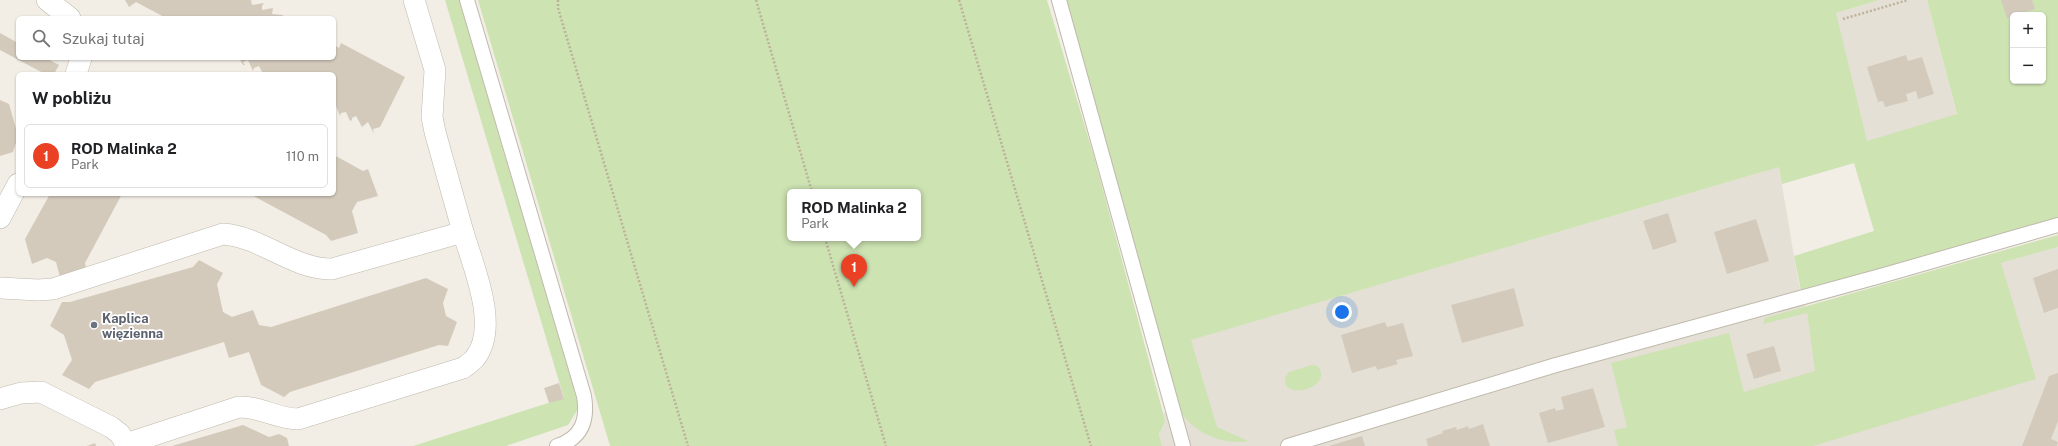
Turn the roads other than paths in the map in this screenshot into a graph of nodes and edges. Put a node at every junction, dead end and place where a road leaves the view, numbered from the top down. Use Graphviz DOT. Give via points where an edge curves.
graph roads {
  1 [pos="47,0"];
  2 [pos="414,0"];
  3 [pos="468,0"];
  4 [pos="1059,0"];
  5 [pos="67,16"];
  6 [pos="80,60"];
  7 [pos="77,72"];
  8 [pos="16,188"];
  9 [pos="0,218"];
  10 [pos="2058,225"];
  11 [pos="463,232"];
  12 [pos="0,288"];
  13 [pos="0,399"];
  14 [pos="126,445"];
  15 [pos="557,446"];
  16 [pos="1182,446"];
  17 [pos="1288,446"];
  1 -- 5 [label="street"];
  2 -- 11 [label="street" via="435,70 432,117 435,132"];
  3 -- 15 [label="lane" via="584,396 585,419 579,433 570,441"];
  4 -- 16 [label="lane"];
  6 -- 7 [label="street"];
  8 -- 9 [label="street"];
  10 -- 17 [label="lane" via="1556,365"];
  11 -- 12 [label="street" via="332,268 306,266 246,237 223,234 53,289"];
  11 -- 14 [label="street" via="482,298 486,324 480,350 463,368 298,419 280,418 247,406 238,407"];
  13 -- 14 [label="street" via="32,391 51,395 111,427 120,434"];
}
